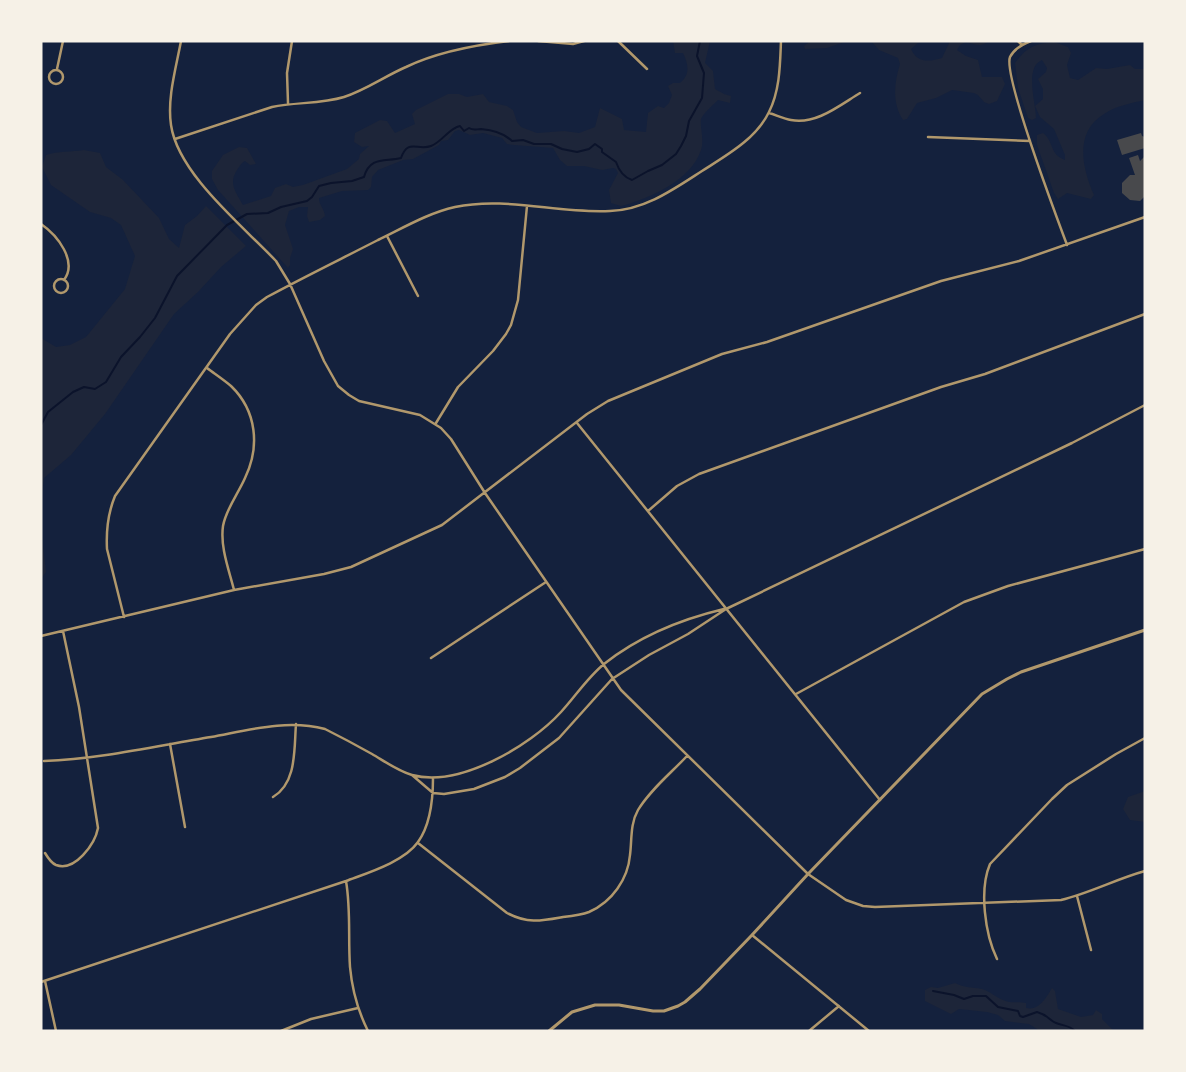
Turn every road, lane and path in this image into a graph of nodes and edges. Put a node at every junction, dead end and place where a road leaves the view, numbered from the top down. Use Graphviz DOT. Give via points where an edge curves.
graph roads {
  1 [pos="62,41"];
  2 [pos="181,41"];
  3 [pos="292,41"];
  4 [pos="510,41"];
  5 [pos="538,41"];
  6 [pos="584,41"];
  7 [pos="618,41"];
  8 [pos="782,41"];
  9 [pos="1018,41"];
  10 [pos="1031,41"];
  11 [pos="1022,45"];
  12 [pos="647,69"];
  13 [pos="57,70"];
  14 [pos="860,93"];
  15 [pos="288,103"];
  16 [pos="769,113"];
  17 [pos="928,137"];
  18 [pos="174,139"];
  19 [pos="1030,142"];
  20 [pos="527,206"];
  21 [pos="1145,217"];
  22 [pos="41,224"];
  23 [pos="387,236"];
  24 [pos="1067,245"];
  25 [pos="64,280"];
  26 [pos="290,284"];
  27 [pos="418,296"];
  28 [pos="1145,314"];
  29 [pos="207,368"];
  30 [pos="1145,405"];
  31 [pos="436,423"];
  32 [pos="578,423"];
  33 [pos="485,492"];
  34 [pos="648,510"];
  35 [pos="1145,549"];
  36 [pos="546,582"];
  37 [pos="234,590"];
  38 [pos="726,609"];
  39 [pos="124,617"];
  40 [pos="1145,630"];
  41 [pos="63,631"];
  42 [pos="41,636"];
  43 [pos="431,658"];
  44 [pos="603,665"];
  45 [pos="612,679"];
  46 [pos="796,694"];
  47 [pos="296,724"];
  48 [pos="1145,738"];
  49 [pos="170,744"];
  50 [pos="687,756"];
  51 [pos="87,758"];
  52 [pos="44,761"];
  53 [pos="412,775"];
  54 [pos="433,778"];
  55 [pos="433,793"];
  56 [pos="273,797"];
  57 [pos="880,800"];
  58 [pos="185,827"];
  59 [pos="418,843"];
  60 [pos="45,853"];
  61 [pos="1145,871"];
  62 [pos="808,874"];
  63 [pos="346,881"];
  64 [pos="1077,896"];
  65 [pos="985,904"];
  66 [pos="752,935"];
  67 [pos="1091,950"];
  68 [pos="996,959"];
  69 [pos="43,981"];
  70 [pos="839,1006"];
  71 [pos="358,1008"];
  72 [pos="56,1031"];
  73 [pos="281,1031"];
  74 [pos="368,1031"];
  75 [pos="549,1031"];
  76 [pos="809,1031"];
  77 [pos="869,1031"];
  1 -- 13 [label="street"];
  2 -- 18 [label="street" via="170,102"];
  3 -- 15 [label="street" via="287,73"];
  4 -- 15 [label="street" via="428,58 342,97"];
  5 -- 6 [label="street" via="573,44"];
  7 -- 12 [label="street"];
  8 -- 16 [label="street" via="778,84"];
  9 -- 11 [label="street"];
  10 -- 11 [label="street"];
  11 -- 19 [label="street" via="1010,57 1010,69"];
  13 -- 13 [label="street" via="63,77 60,83 53,83 49,74"];
  14 -- 16 [label="street" via="810,120 790,120"];
  15 -- 18 [label="street"];
  16 -- 20 [label="street" via="751,137 732,152 666,194 642,205 599,212"];
  17 -- 19 [label="street"];
  18 -- 26 [label="street" via="192,171 276,261"];
  19 -- 24 [label="street"];
  20 -- 23 [label="street" via="493,204 453,208"];
  20 -- 31 [label="street" via="518,300 511,325 497,346 458,387"];
  21 -- 24 [label="street"];
  22 -- 25 [label="street" via="57,237 65,252 69,271"];
  23 -- 26 [label="street"];
  23 -- 27 [label="street"];
  24 -- 32 [label="street" via="941,281 767,342 720,354 608,401"];
  25 -- 25 [label="street" via="55,283 57,292 67,290"];
  26 -- 29 [label="street" via="256,305"];
  26 -- 31 [label="street" via="338,386 360,401 420,415"];
  28 -- 34 [label="street" via="988,373 699,474 677,486"];
  29 -- 37 [label="street" via="240,396 254,429 250,466 226,514 222,533"];
  29 -- 39 [label="street" via="122,486 112,505 107,526 107,549"];
  30 -- 38 [label="street"];
  31 -- 33 [label="street" via="451,439"];
  32 -- 33 [label="street"];
  32 -- 34 [label="street"];
  33 -- 36 [label="street"];
  33 -- 37 [label="street" via="442,525 351,567"];
  34 -- 38 [label="street"];
  35 -- 46 [label="street" via="1008,586 964,602"];
  36 -- 43 [label="street"];
  36 -- 44 [label="street"];
  37 -- 39 [label="street"];
  38 -- 44 [label="street" via="659,632"];
  38 -- 45 [label="street"];
  38 -- 46 [label="street"];
  39 -- 41 [label="street"];
  40 -- 57 [label="street" via="1022,672 994,686 972,704"];
  41 -- 42 [label="street"];
  41 -- 51 [label="street"];
  44 -- 45 [label="street"];
  44 -- 54 [label="street" via="552,721 510,751 470,771"];
  45 -- 50 [label="street"];
  45 -- 55 [label="street" via="562,735 520,768 474,789"];
  46 -- 57 [label="street"];
  47 -- 49 [label="street"];
  47 -- 53 [label="street" via="325,729"];
  47 -- 56 [label="street" via="289,777"];
  48 -- 65 [label="street" via="1067,785 998,855 990,864 985,878"];
  49 -- 51 [label="street"];
  49 -- 58 [label="street"];
  50 -- 59 [label="street" via="638,810 625,876 609,898 589,912 538,921 517,919"];
  50 -- 62 [label="street"];
  51 -- 52 [label="street"];
  51 -- 60 [label="street" via="98,819 95,841 83,856 65,866 53,864"];
  53 -- 54 [label="street"];
  53 -- 55 [label="street"];
  54 -- 55 [label="street"];
  55 -- 59 [label="street"];
  57 -- 62 [label="street"];
  59 -- 63 [label="street" via="390,862"];
  61 -- 64 [label="street"];
  62 -- 65 [label="street" via="846,900 864,906"];
  62 -- 66 [label="street"];
  63 -- 69 [label="street"];
  63 -- 71 [label="street" via="350,910 350,968"];
  64 -- 65 [label="street" via="1048,902"];
  64 -- 67 [label="street"];
  65 -- 68 [label="street" via="989,941"];
  66 -- 70 [label="street"];
  66 -- 75 [label="street" via="700,989 678,1006 653,1011 595,1005 572,1012"];
  69 -- 72 [label="street"];
  70 -- 76 [label="street"];
  70 -- 77 [label="street"];
  71 -- 73 [label="street" via="311,1019"];
  71 -- 74 [label="street"];
}
